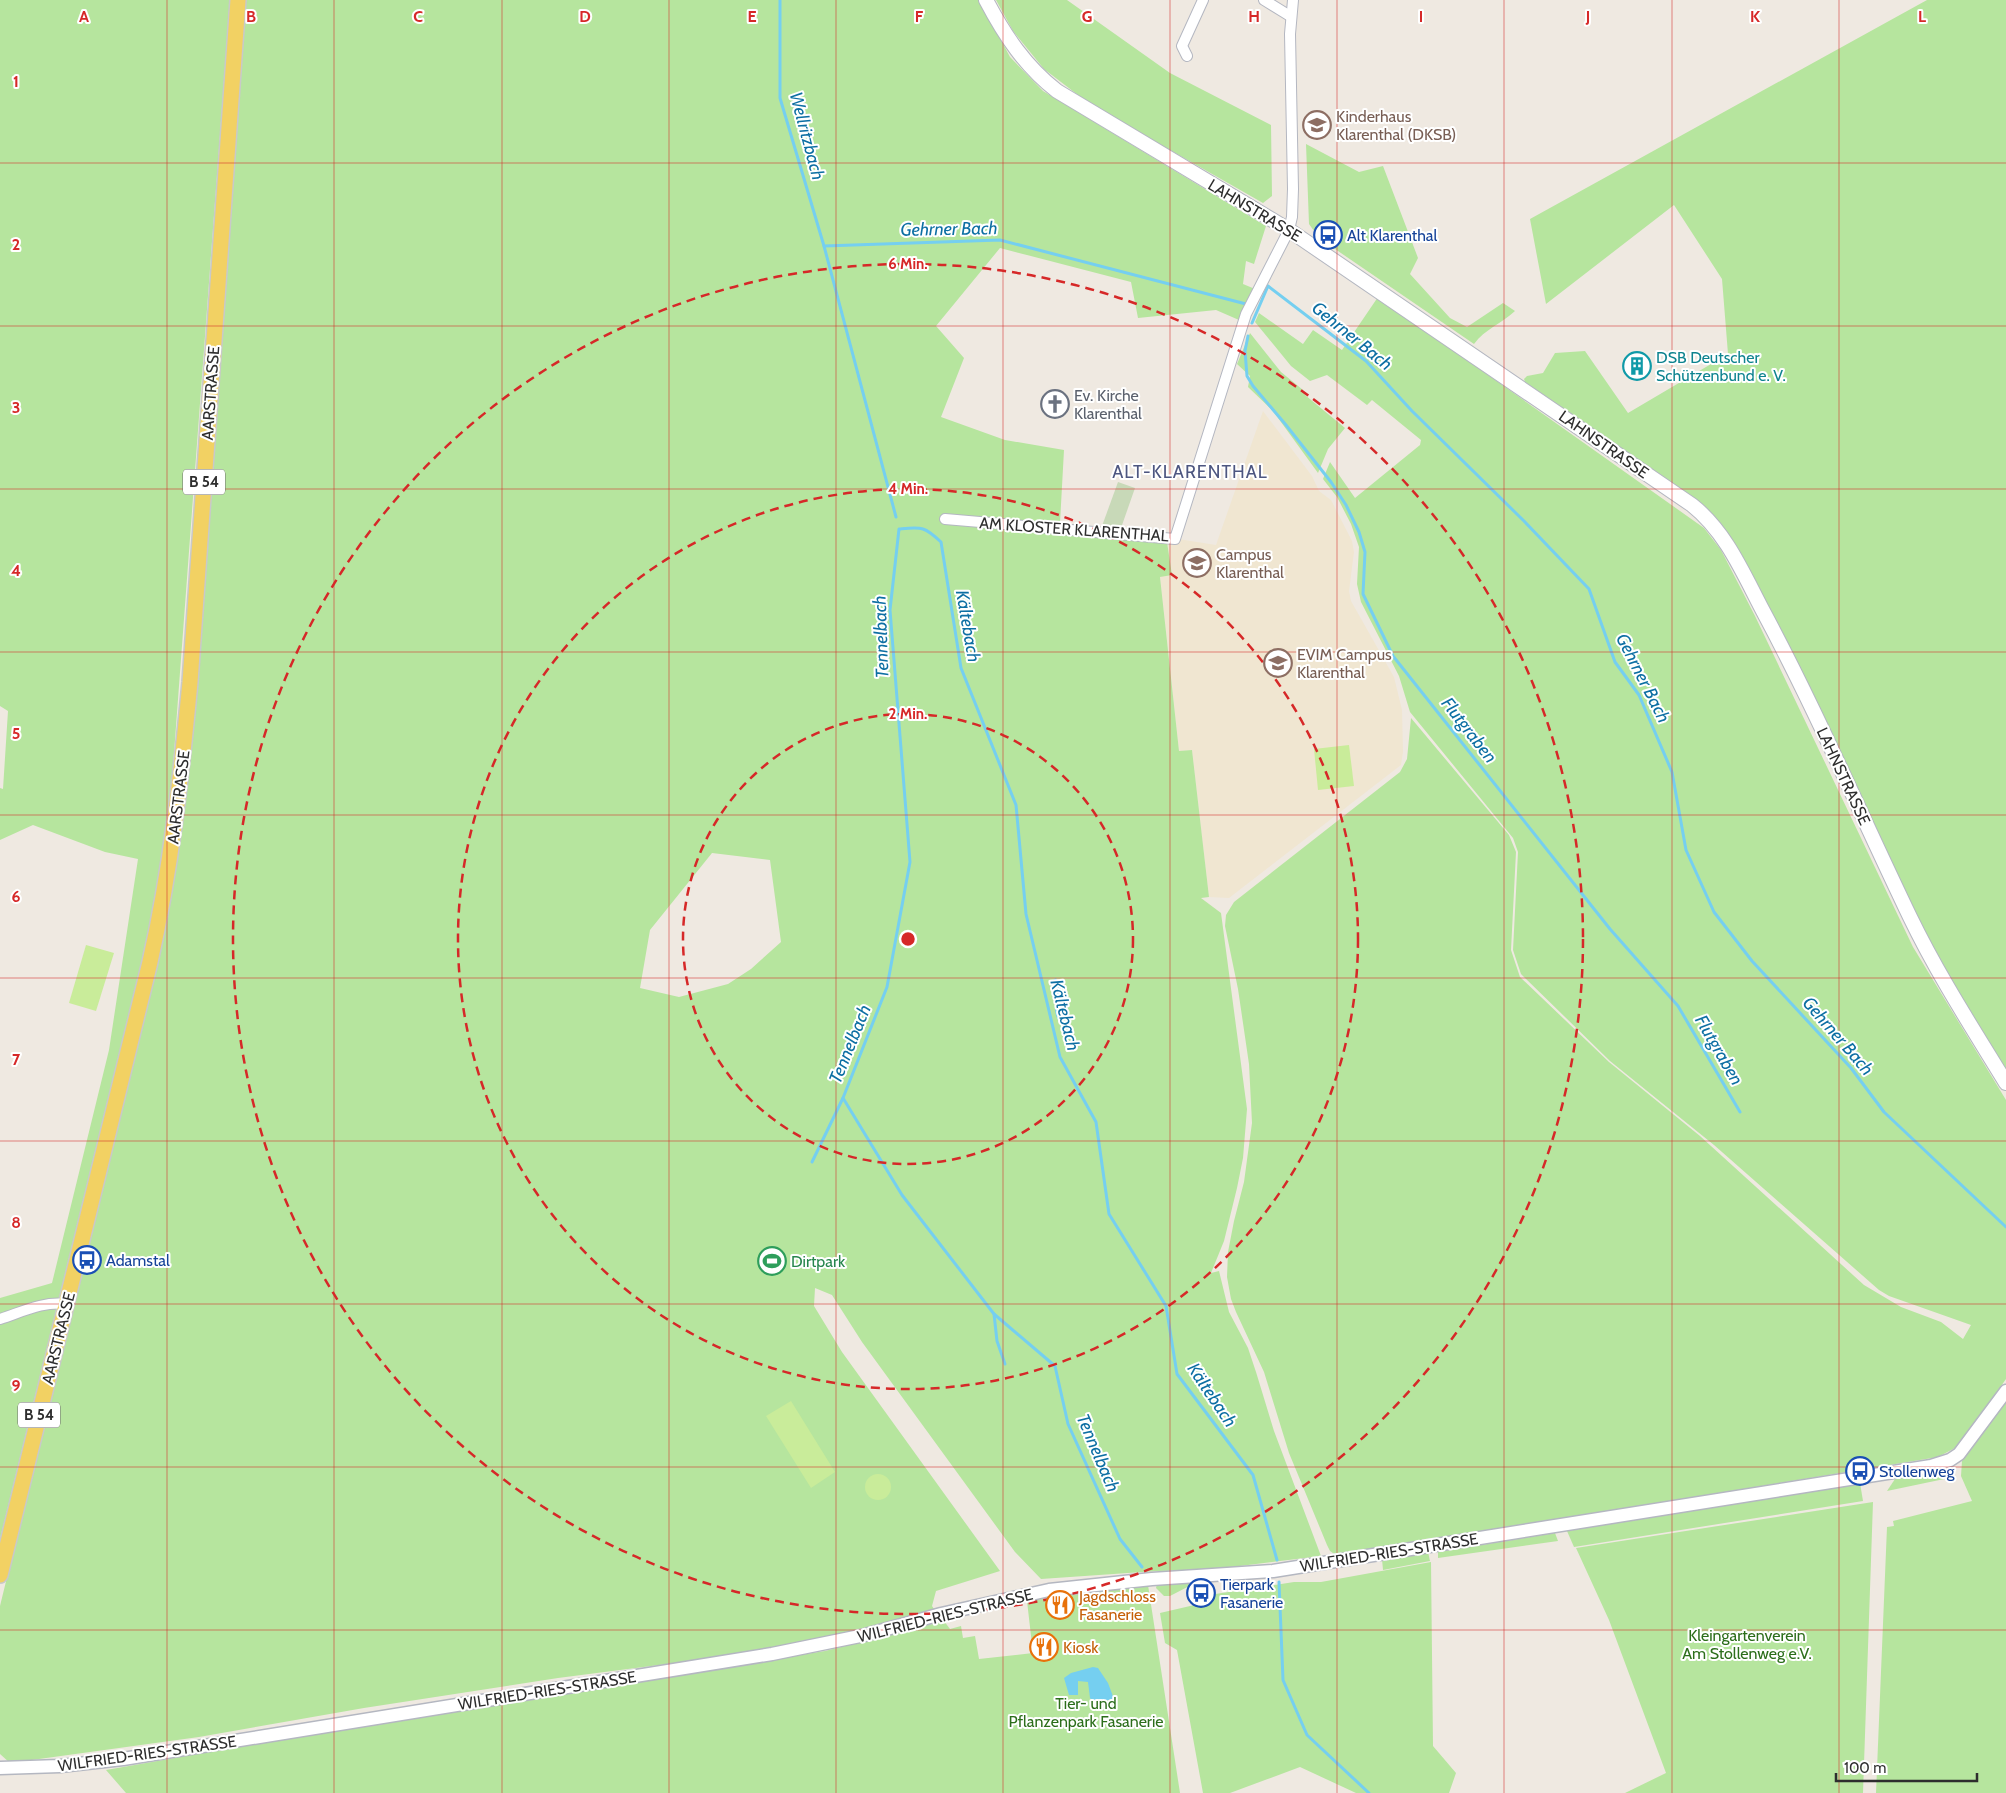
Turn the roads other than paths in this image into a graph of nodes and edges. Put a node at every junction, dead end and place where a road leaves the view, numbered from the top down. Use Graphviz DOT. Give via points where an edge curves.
graph roads {
  1 [pos="238,0"];
  2 [pos="986,0"];
  3 [pos="1203,0"];
  4 [pos="1264,0"];
  5 [pos="1293,0"];
  6 [pos="1290,16"];
  7 [pos="1187,56"];
  8 [pos="1289,230"];
  9 [pos="945,519"];
  10 [pos="2006,1084"];
  11 [pos="66,1304"];
  12 [pos="0,1319"];
  13 [pos="2006,1391"];
  14 [pos="0,1576"];
  15 [pos="0,1768"];
  1 -- 11 [label="main road, AARSTRASSE / B 54" via="190,682 174,829 150,962"];
  2 -- 8 [label="main road, LAHNSTRASSE" via="1018,54 1057,91"];
  3 -- 7 [label="street" via="1182,46"];
  4 -- 6 [label="street"];
  5 -- 6 [label="street"];
  6 -- 8 [label="street" via="1293,189"];
  8 -- 9 [label="street, AM KLOSTER KLARENTHAL" via="1246,314 1175,539"];
  8 -- 10 [label="main road, LAHNSTRASSE" via="1685,499 1710,520 1727,544 1781,645 1927,950"];
  11 -- 12 [label="street" via="43,1304"];
  11 -- 14 [label="main road, AARSTRASSE / B 54"];
  13 -- 15 [label="street, WILFRIED-RIES-STRASSE" via="1959,1454 1931,1466 1282,1569 1049,1590 772,1654 123,1759"];
}
